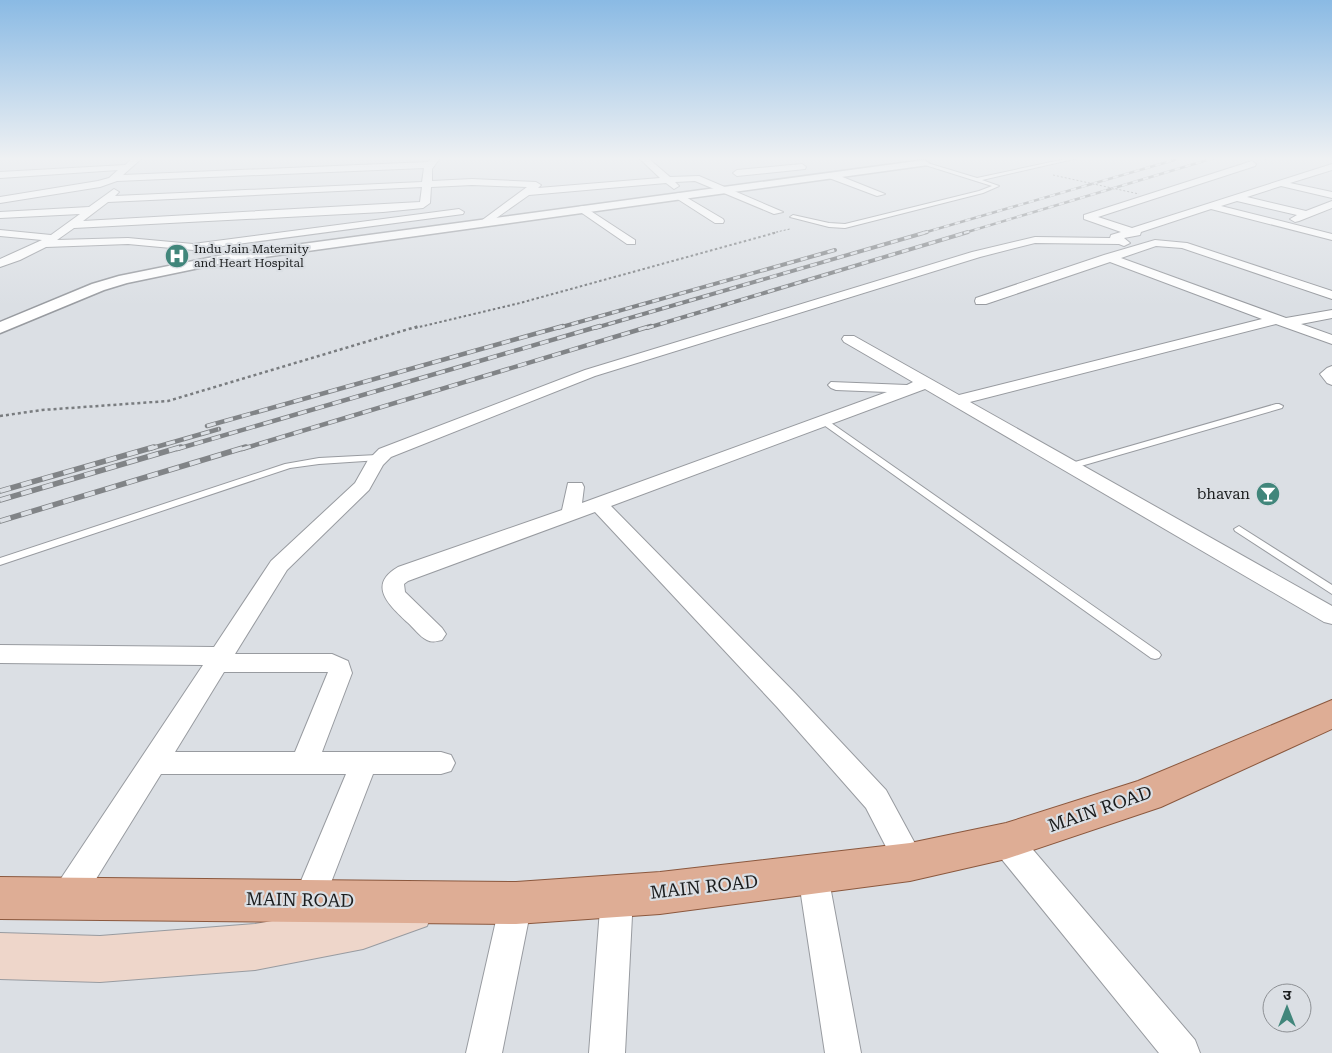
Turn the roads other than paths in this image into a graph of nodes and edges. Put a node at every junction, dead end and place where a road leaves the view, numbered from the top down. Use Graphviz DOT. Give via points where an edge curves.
graph roads {
  1 [pos="93,207"];
  2 [pos="158,207"];
  3 [pos="279,207"];
  4 [pos="396,207"];
  5 [pos="505,207"];
  6 [pos="597,207"];
  7 [pos="698,207"];
  8 [pos="766,207"];
  9 [pos="920,207"];
  10 [pos="1119,207"];
  11 [pos="1213,207"];
  12 [pos="1278,207"];
  13 [pos="1324,207"];
  14 [pos="583,209"];
  15 [pos="88,211"];
  16 [pos="107,211"];
  17 [pos="459,212"];
  18 [pos="778,212"];
  19 [pos="280,214"];
  20 [pos="1307,214"];
  21 [pos="0,215"];
  22 [pos="793,217"];
  23 [pos="719,221"];
  24 [pos="143,222"];
  25 [pos="485,222"];
  26 [pos="1281,224"];
  27 [pos="69,225"];
  28 [pos="0,233"];
  29 [pos="287,234"];
  30 [pos="1329,235"];
  31 [pos="1126,236"];
  32 [pos="47,241"];
  33 [pos="631,242"];
  34 [pos="1163,243"];
  35 [pos="188,244"];
  36 [pos="1138,247"];
  37 [pos="292,249"];
  38 [pos="1108,257"];
  39 [pos="0,263"];
  40 [pos="196,264"];
  41 [pos="1332,295"];
  42 [pos="982,301"];
  43 [pos="1332,314"];
  44 [pos="1283,320"];
  45 [pos="0,328"];
  46 [pos="849,339"];
  47 [pos="1332,340"];
  48 [pos="1332,371"];
  49 [pos="1332,380"];
  50 [pos="836,385"];
  51 [pos="919,385"];
  52 [pos="958,400"];
  53 [pos="1280,406"];
  54 [pos="824,420"];
  55 [pos="377,458"];
  56 [pos="1072,466"];
  57 [pos="575,488"];
  58 [pos="598,504"];
  59 [pos="571,514"];
  60 [pos="1239,529"];
  61 [pos="0,562"];
  62 [pos="1332,590"];
  63 [pos="1332,616"];
  64 [pos="434,634"];
  65 [pos="0,654"];
  66 [pos="1155,656"];
  67 [pos="219,659"];
  68 [pos="1332,714"];
  69 [pos="152,763"];
  70 [pos="304,763"];
  71 [pos="364,763"];
  72 [pos="441,763"];
  73 [pos="1006,841"];
  74 [pos="910,862"];
  75 [pos="813,875"];
  76 [pos="58,896"];
  77 [pos="617,896"];
  78 [pos="0,898"];
  79 [pos="309,900"];
  80 [pos="438,902"];
  81 [pos="516,903"];
  82 [pos="0,956"];
  83 [pos="484,1053"];
  84 [pos="607,1053"];
  85 [pos="843,1053"];
  86 [pos="1182,1053"];
  1 -- 15 [label="street"];
  2 -- 24 [label="street"];
  3 -- 19 [label="street"];
  4 -- 19 [label="street"];
  5 -- 25 [label="street"];
  6 -- 14 [label="street"];
  7 -- 23 [label="street"];
  8 -- 18 [label="street"];
  9 -- 22 [label="lane" via="845,226"];
  10 -- 31 [label="street" via="1088,217"];
  11 -- 26 [label="street"];
  11 -- 31 [label="street"];
  12 -- 20 [label="street"];
  13 -- 20 [label="street"];
  14 -- 25 [label="street"];
  14 -- 33 [label="street"];
  15 -- 16 [label="street"];
  15 -- 21 [label="street"];
  15 -- 27 [label="street"];
  17 -- 29 [label="street"];
  19 -- 24 [label="street"];
  19 -- 29 [label="street"];
  20 -- 26 [label="street"];
  24 -- 27 [label="street"];
  25 -- 37 [label="street"];
  26 -- 30 [label="street"];
  27 -- 32 [label="street"];
  28 -- 32 [label="street"];
  29 -- 35 [label="street"];
  29 -- 37 [label="street"];
  31 -- 34 [label="street"];
  31 -- 36 [label="street"];
  31 -- 55 [label="street" via="1035,240 976,254 590,373"];
  32 -- 35 [label="street"];
  32 -- 39 [label="street"];
  34 -- 36 [label="street"];
  34 -- 41 [label="street" via="1189,247"];
  35 -- 40 [label="street"];
  36 -- 38 [label="street"];
  37 -- 40 [label="street"];
  38 -- 42 [label="street"];
  38 -- 44 [label="street"];
  40 -- 45 [label="street" via="98,287"];
  43 -- 44 [label="street"];
  44 -- 47 [label="street"];
  44 -- 52 [label="street"];
  46 -- 51 [label="street"];
  48 -- 49 [label="street" via="1328,374"];
  50 -- 51 [label="street"];
  51 -- 52 [label="street"];
  51 -- 54 [label="street"];
  52 -- 56 [label="street"];
  53 -- 56 [label="lane"];
  54 -- 58 [label="street"];
  54 -- 66 [label="lane"];
  55 -- 61 [label="lane" via="288,466"];
  55 -- 67 [label="street" via="362,486 279,566"];
  56 -- 63 [label="street"];
  57 -- 59 [label="street"];
  58 -- 59 [label="street"];
  58 -- 74 [label="street" via="876,799"];
  59 -- 64 [label="street" via="398,576 393,584 394,594"];
  60 -- 62 [label="lane"];
  65 -- 67 [label="street"];
  67 -- 69 [label="street"];
  67 -- 70 [label="street" via="332,663 339,668 340,674"];
  68 -- 73 [label="main road, MAIN ROAD" via="1147,795"];
  69 -- 70 [label="street"];
  69 -- 76 [label="street"];
  70 -- 71 [label="street"];
  71 -- 72 [label="street"];
  71 -- 79 [label="street"];
  73 -- 74 [label="main road, MAIN ROAD"];
  73 -- 86 [label="street"];
  74 -- 75 [label="main road, MAIN ROAD"];
  75 -- 77 [label="main road, MAIN ROAD"];
  75 -- 85 [label="street"];
  76 -- 78 [label="main road, MAIN ROAD"];
  76 -- 79 [label="main road, MAIN ROAD"];
  77 -- 81 [label="main road, MAIN ROAD"];
  77 -- 84 [label="street"];
  79 -- 80 [label="main road, MAIN ROAD"];
  80 -- 81 [label="main road, MAIN ROAD"];
  80 -- 82 [label="main road" via="363,927 255,947 100,959"];
  81 -- 83 [label="street"];
}
